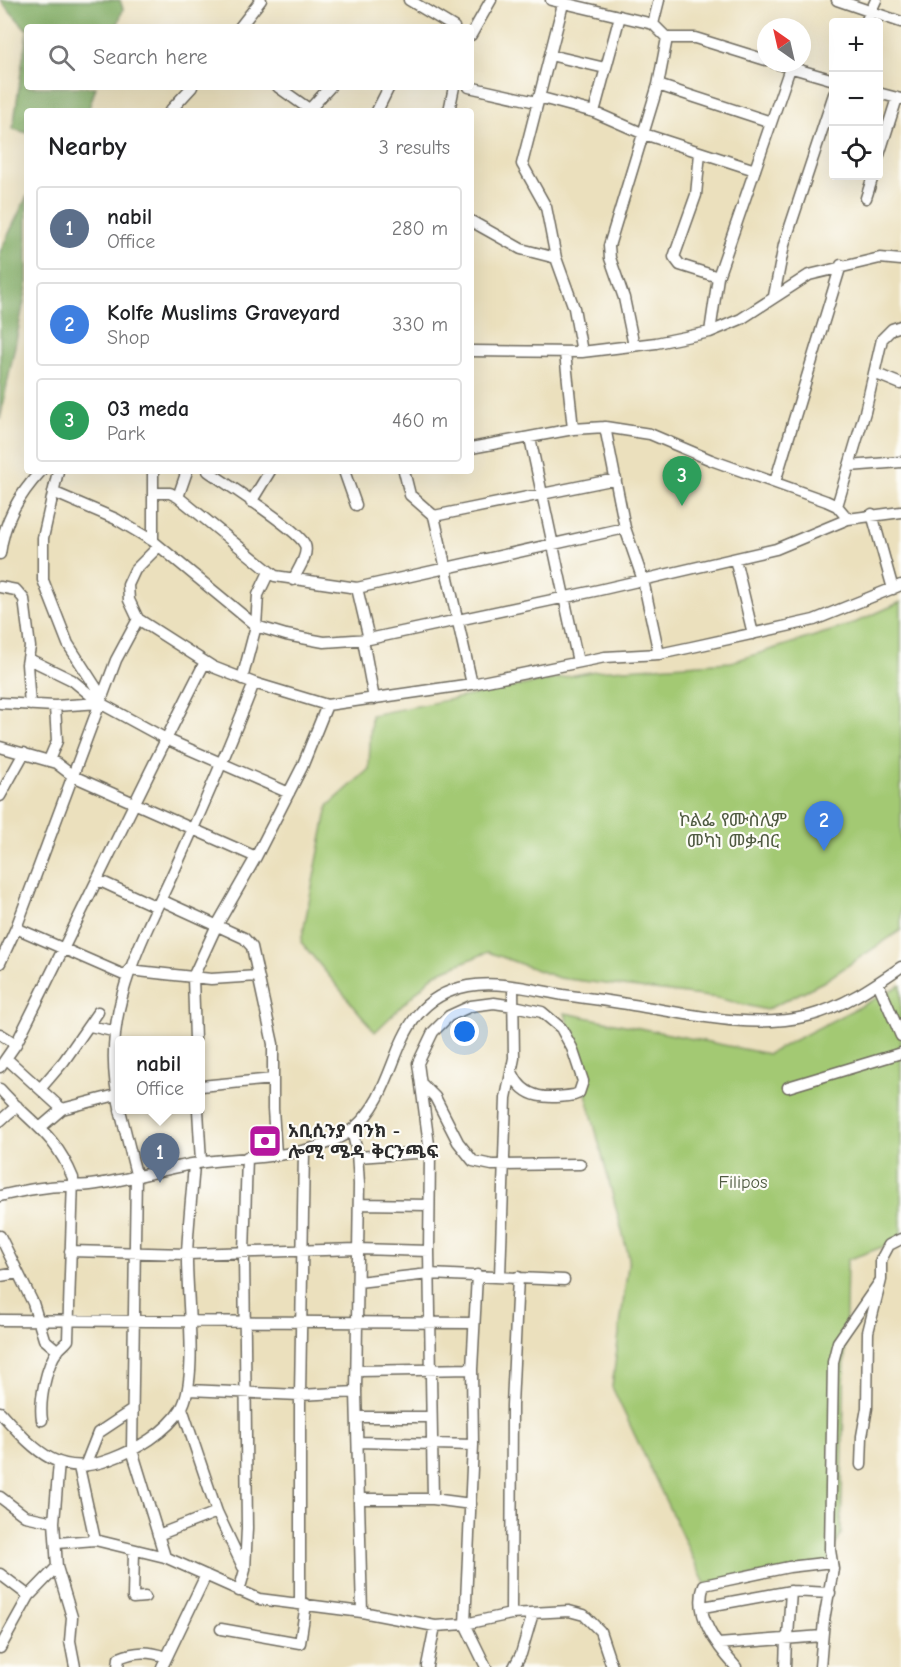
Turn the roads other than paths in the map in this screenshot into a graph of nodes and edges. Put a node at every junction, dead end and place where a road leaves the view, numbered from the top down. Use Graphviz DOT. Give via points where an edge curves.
graph roads {
  1 [pos="261,0"];
  2 [pos="409,0"];
  3 [pos="491,0"];
  4 [pos="551,0"];
  5 [pos="659,0"];
  6 [pos="837,0"];
  7 [pos="876,0"];
  8 [pos="590,3"];
  9 [pos="563,4"];
  10 [pos="870,11"];
  11 [pos="620,16"];
  12 [pos="867,18"];
  13 [pos="901,22"];
  14 [pos="242,24"];
  15 [pos="448,24"];
  16 [pos="653,24"];
  17 [pos="474,30"];
  18 [pos="667,38"];
  19 [pos="550,55"];
  20 [pos="757,57"];
  21 [pos="605,68"];
  22 [pos="789,72"];
  23 [pos="805,72"];
  24 [pos="829,79"];
  25 [pos="658,85"];
  26 [pos="474,88"];
  27 [pos="189,90"];
  28 [pos="282,90"];
  29 [pos="327,90"];
  30 [pos="388,90"];
  31 [pos="453,90"];
  32 [pos="883,94"];
  33 [pos="537,99"];
  34 [pos="899,99"];
  35 [pos="173,108"];
  36 [pos="305,108"];
  37 [pos="310,108"];
  38 [pos="378,108"];
  39 [pos="450,108"];
  40 [pos="829,109"];
  41 [pos="594,112"];
  42 [pos="771,122"];
  43 [pos="644,134"];
  44 [pos="883,146"];
  45 [pos="700,153"];
  46 [pos="754,170"];
  47 [pos="872,180"];
  48 [pos="866,198"];
  49 [pos="474,223"];
  50 [pos="556,258"];
  51 [pos="901,260"];
  52 [pos="841,266"];
  53 [pos="718,277"];
  54 [pos="774,296"];
  55 [pos="901,326"];
  56 [pos="710,332"];
  57 [pos="634,346"];
  58 [pos="474,351"];
  59 [pos="582,352"];
  60 [pos="565,353"];
  61 [pos="874,373"];
  62 [pos="901,384"];
  63 [pos="605,427"];
  64 [pos="573,429"];
  65 [pos="530,438"];
  66 [pos="474,447"];
  67 [pos="901,462"];
  68 [pos="849,466"];
  69 [pos="39,474"];
  70 [pos="57,474"];
  71 [pos="153,474"];
  72 [pos="186,474"];
  73 [pos="212,474"];
  74 [pos="268,474"];
  75 [pos="345,474"];
  76 [pos="405,474"];
  77 [pos="616,479"];
  78 [pos="775,482"];
  79 [pos="53,492"];
  80 [pos="153,493"];
  81 [pos="542,493"];
  82 [pos="178,497"];
  83 [pos="251,502"];
  84 [pos="356,505"];
  85 [pos="837,506"];
  86 [pos="901,512"];
  87 [pos="872,514"];
  88 [pos="434,516"];
  89 [pos="848,519"];
  90 [pos="625,528"];
  91 [pos="156,544"];
  92 [pos="553,545"];
  93 [pos="0,554"];
  94 [pos="735,560"];
  95 [pos="448,568"];
  96 [pos="269,572"];
  97 [pos="293,580"];
  98 [pos="644,580"];
  99 [pos="0,587"];
  100 [pos="897,587"];
  101 [pos="357,588"];
  102 [pos="564,597"];
  103 [pos="138,618"];
  104 [pos="460,619"];
  105 [pos="256,626"];
  106 [pos="753,634"];
  107 [pos="366,639"];
  108 [pos="659,654"];
  109 [pos="29,659"];
  110 [pos="205,662"];
  111 [pos="578,662"];
  112 [pos="242,679"];
  113 [pos="254,683"];
  114 [pos="472,684"];
  115 [pos="374,699"];
  116 [pos="0,703"];
  117 [pos="100,703"];
  118 [pos="30,705"];
  119 [pos="327,705"];
  120 [pos="55,706"];
  121 [pos="166,739"];
  122 [pos="0,747"];
  123 [pos="24,753"];
  124 [pos="49,760"];
  125 [pos="221,763"];
  126 [pos="73,776"];
  127 [pos="289,793"];
  128 [pos="0,796"];
  129 [pos="133,803"];
  130 [pos="192,831"];
  131 [pos="256,857"];
  132 [pos="98,880"];
  133 [pos="159,903"];
  134 [pos="216,927"];
  135 [pos="16,928"];
  136 [pos="65,948"];
  137 [pos="0,963"];
  138 [pos="901,967"];
  139 [pos="128,973"];
  140 [pos="258,976"];
  141 [pos="193,977"];
  142 [pos="878,983"];
  143 [pos="513,987"];
  144 [pos="514,1006"];
  145 [pos="98,1012"];
  146 [pos="90,1026"];
  147 [pos="113,1031"];
  148 [pos="0,1034"];
  149 [pos="195,1036"];
  150 [pos="901,1036"];
  151 [pos="16,1044"];
  152 [pos="901,1053"];
  153 [pos="3,1063"];
  154 [pos="513,1074"];
  155 [pos="115,1078"];
  156 [pos="273,1079"];
  157 [pos="421,1083"];
  158 [pos="205,1086"];
  159 [pos="788,1087"];
  160 [pos="40,1089"];
  161 [pos="0,1091"];
  162 [pos="115,1095"];
  163 [pos="17,1106"];
  164 [pos="62,1109"];
  165 [pos="121,1114"];
  166 [pos="198,1114"];
  167 [pos="0,1121"];
  168 [pos="41,1126"];
  169 [pos="352,1130"];
  170 [pos="304,1151"];
  171 [pos="430,1152"];
  172 [pos="276,1154"];
  173 [pos="358,1157"];
  174 [pos="247,1158"];
  175 [pos="198,1163"];
  176 [pos="504,1164"];
  177 [pos="580,1164"];
  178 [pos="136,1174"];
  179 [pos="73,1186"];
  180 [pos="0,1196"];
  181 [pos="359,1204"];
  182 [pos="429,1205"];
  183 [pos="0,1236"];
  184 [pos="901,1239"];
  185 [pos="358,1249"];
  186 [pos="70,1251"];
  187 [pos="134,1251"];
  188 [pos="429,1251"];
  189 [pos="302,1252"];
  190 [pos="244,1253"];
  191 [pos="187,1254"];
  192 [pos="18,1273"];
  193 [pos="429,1274"];
  194 [pos="477,1275"];
  195 [pos="0,1276"];
  196 [pos="500,1276"];
  197 [pos="518,1277"];
  198 [pos="564,1280"];
  199 [pos="881,1280"];
  200 [pos="358,1282"];
  201 [pos="0,1320"];
  202 [pos="39,1322"];
  203 [pos="69,1322"];
  204 [pos="133,1322"];
  205 [pos="188,1322"];
  206 [pos="245,1322"];
  207 [pos="431,1322"];
  208 [pos="301,1323"];
  209 [pos="356,1323"];
  210 [pos="474,1323"];
  211 [pos="58,1351"];
  212 [pos="472,1369"];
  213 [pos="358,1371"];
  214 [pos="432,1371"];
  215 [pos="188,1390"];
  216 [pos="244,1392"];
  217 [pos="356,1392"];
  218 [pos="300,1395"];
  219 [pos="182,1408"];
  220 [pos="131,1411"];
  221 [pos="0,1412"];
  222 [pos="357,1417"];
  223 [pos="430,1417"];
  224 [pos="42,1420"];
  225 [pos="358,1442"];
  226 [pos="432,1443"];
  227 [pos="473,1445"];
  228 [pos="132,1450"];
  229 [pos="59,1462"];
  230 [pos="861,1466"];
  231 [pos="82,1467"];
  232 [pos="0,1497"];
  233 [pos="360,1499"];
  234 [pos="433,1499"];
  235 [pos="471,1504"];
  236 [pos="217,1512"];
  237 [pos="54,1522"];
  238 [pos="158,1535"];
  239 [pos="95,1540"];
  240 [pos="57,1543"];
  241 [pos="134,1550"];
  242 [pos="165,1557"];
  243 [pos="832,1562"];
  244 [pos="57,1568"];
  245 [pos="245,1570"];
  246 [pos="0,1574"];
  247 [pos="206,1575"];
  248 [pos="239,1591"];
  249 [pos="791,1591"];
  250 [pos="830,1593"];
  251 [pos="29,1596"];
  252 [pos="145,1597"];
  253 [pos="303,1604"];
  254 [pos="703,1607"];
  255 [pos="362,1612"];
  256 [pos="533,1613"];
  257 [pos="511,1614"];
  258 [pos="465,1624"];
  259 [pos="435,1626"];
  260 [pos="221,1629"];
  261 [pos="822,1636"];
  262 [pos="787,1637"];
  263 [pos="718,1644"];
  264 [pos="0,1648"];
  265 [pos="164,1662"];
  266 [pos="427,1666"];
  267 [pos="75,1667"];
  268 [pos="118,1667"];
  269 [pos="486,1667"];
  270 [pos="514,1667"];
  271 [pos="612,1667"];
  272 [pos="736,1667"];
  273 [pos="785,1667"];
  274 [pos="820,1667"];
  1 -- 14 [label="street"];
  2 -- 15 [label="street"];
  3 -- 17 [label="street"];
  4 -- 9 [label="street"];
  5 -- 16 [label="street"];
  6 -- 10 [label="street"];
  7 -- 10 [label="street"];
  8 -- 9 [label="street"];
  8 -- 11 [label="street"];
  9 -- 19 [label="street"];
  10 -- 12 [label="street"];
  10 -- 13 [label="street"];
  11 -- 16 [label="street"];
  11 -- 21 [label="street"];
  16 -- 18 [label="street"];
  18 -- 20 [label="street" via="695,38"];
  18 -- 25 [label="street"];
  19 -- 21 [label="street"];
  19 -- 33 [label="street"];
  21 -- 41 [label="street"];
  22 -- 42 [label="street"];
  23 -- 24 [label="street"];
  25 -- 42 [label="street"];
  25 -- 43 [label="street"];
  26 -- 33 [label="street"];
  27 -- 35 [label="street"];
  28 -- 36 [label="street"];
  29 -- 37 [label="street"];
  30 -- 38 [label="street"];
  31 -- 39 [label="street"];
  32 -- 34 [label="street"];
  33 -- 41 [label="street"];
  33 -- 50 [label="street" via="522,164 546,207"];
  34 -- 44 [label="street"];
  40 -- 54 [label="street" via="784,245"];
  41 -- 43 [label="street"];
  42 -- 46 [label="street"];
  43 -- 45 [label="street"];
  43 -- 57 [label="street" via="609,252"];
  45 -- 46 [label="street"];
  45 -- 53 [label="street" via="696,195 674,257 680,265"];
  46 -- 53 [label="street"];
  47 -- 48 [label="street"];
  49 -- 50 [label="street" via="521,249"];
  50 -- 59 [label="street" via="574,308"];
  51 -- 52 [label="street" via="880,258"];
  52 -- 54 [label="street" via="800,279"];
  52 -- 78 [label="street"];
  53 -- 56 [label="street"];
  54 -- 56 [label="street" via="741,319"];
  55 -- 61 [label="street" via="892,328 882,339"];
  56 -- 57 [label="street"];
  57 -- 59 [label="street"];
  58 -- 60 [label="street"];
  59 -- 60 [label="street"];
  60 -- 64 [label="street"];
  61 -- 62 [label="street"];
  61 -- 68 [label="street"];
  63 -- 64 [label="street"];
  63 -- 77 [label="street"];
  63 -- 78 [label="street" via="664,438 677,447"];
  64 -- 65 [label="street"];
  65 -- 66 [label="street"];
  65 -- 81 [label="street"];
  67 -- 68 [label="street"];
  68 -- 85 [label="street"];
  69 -- 93 [label="street" via="7,519"];
  70 -- 79 [label="street"];
  71 -- 80 [label="street"];
  72 -- 82 [label="street"];
  73 -- 83 [label="street"];
  74 -- 83 [label="street"];
  75 -- 84 [label="street"];
  76 -- 88 [label="street" via="410,495"];
  77 -- 81 [label="street"];
  77 -- 90 [label="street"];
  78 -- 85 [label="street"];
  79 -- 91 [label="street" via="116,519"];
  79 -- 117 [label="street" via="42,547 43,580 68,644 97,689"];
  80 -- 82 [label="street"];
  80 -- 91 [label="street"];
  81 -- 88 [label="street"];
  81 -- 92 [label="street"];
  82 -- 96 [label="street"];
  83 -- 97 [label="street" via="303,542 305,552"];
  85 -- 89 [label="street"];
  86 -- 87 [label="street"];
  87 -- 89 [label="street"];
  87 -- 100 [label="street"];
  88 -- 95 [label="street"];
  89 -- 94 [label="street" via="803,540"];
  90 -- 92 [label="street"];
  90 -- 98 [label="street"];
  91 -- 103 [label="street" via="128,585 129,600"];
  91 -- 105 [label="street"];
  92 -- 95 [label="street"];
  92 -- 102 [label="street"];
  94 -- 98 [label="street"];
  94 -- 106 [label="street"];
  95 -- 101 [label="street"];
  95 -- 104 [label="street"];
  96 -- 97 [label="street"];
  96 -- 105 [label="street" via="258,596"];
  97 -- 101 [label="street"];
  98 -- 102 [label="street"];
  98 -- 108 [label="street"];
  99 -- 109 [label="street" via="22,595"];
  100 -- 106 [label="street" via="814,620"];
  101 -- 107 [label="street"];
  102 -- 104 [label="street"];
  102 -- 111 [label="street"];
  103 -- 110 [label="street"];
  103 -- 117 [label="street"];
  104 -- 107 [label="street"];
  104 -- 114 [label="street"];
  105 -- 107 [label="street" via="317,641"];
  105 -- 112 [label="street"];
  106 -- 108 [label="street"];
  107 -- 115 [label="street"];
  108 -- 111 [label="street"];
  109 -- 117 [label="street" via="72,680"];
  109 -- 118 [label="street"];
  110 -- 112 [label="street"];
  110 -- 121 [label="street"];
  111 -- 114 [label="street"];
  112 -- 113 [label="street"];
  113 -- 119 [label="street"];
  113 -- 125 [label="street"];
  114 -- 115 [label="street"];
  115 -- 119 [label="street"];
  116 -- 118 [label="street"];
  117 -- 120 [label="street"];
  117 -- 121 [label="street"];
  117 -- 126 [label="street"];
  118 -- 120 [label="street"];
  119 -- 127 [label="street"];
  120 -- 124 [label="street" via="57,741"];
  121 -- 125 [label="street"];
  121 -- 129 [label="street"];
  122 -- 123 [label="street"];
  123 -- 124 [label="street"];
  123 -- 128 [label="street"];
  124 -- 126 [label="street"];
  125 -- 127 [label="street"];
  125 -- 130 [label="street"];
  126 -- 129 [label="street"];
  126 -- 135 [label="street"];
  127 -- 131 [label="street"];
  129 -- 130 [label="street"];
  129 -- 132 [label="street"];
  130 -- 131 [label="street"];
  130 -- 133 [label="street"];
  131 -- 134 [label="street"];
  132 -- 133 [label="street"];
  132 -- 136 [label="street"];
  133 -- 134 [label="street"];
  133 -- 139 [label="street"];
  134 -- 140 [label="street" via="251,943"];
  134 -- 141 [label="street"];
  135 -- 136 [label="street"];
  135 -- 137 [label="street"];
  136 -- 139 [label="street"];
  136 -- 151 [label="street"];
  138 -- 142 [label="street"];
  139 -- 141 [label="street"];
  139 -- 147 [label="street"];
  140 -- 141 [label="street" via="226,980"];
  140 -- 156 [label="street" via="273,1044"];
  141 -- 149 [label="street"];
  142 -- 143 [label="street" via="818,1013 762,1021"];
  142 -- 150 [label="street"];
  143 -- 144 [label="street"];
  143 -- 169 [label="street" via="469,986 427,1006 404,1034 381,1094"];
  144 -- 154 [label="street"];
  144 -- 154 [label="street" via="542,1012 555,1021 568,1038 583,1081 577,1094 550,1098 531,1095 518,1086"];
  144 -- 157 [label="street" via="471,1006 449,1016 433,1032 421,1056 417,1067"];
  145 -- 146 [label="street"];
  146 -- 147 [label="street"];
  146 -- 160 [label="street"];
  147 -- 155 [label="street"];
  148 -- 151 [label="street"];
  151 -- 153 [label="street"];
  152 -- 159 [label="street"];
  153 -- 160 [label="street"];
  154 -- 176 [label="street" via="506,1098"];
  156 -- 158 [label="street"];
  156 -- 172 [label="street"];
  157 -- 171 [label="street"];
  157 -- 176 [label="street" via="435,1097 468,1157 478,1163"];
  160 -- 164 [label="street"];
  161 -- 163 [label="street"];
  162 -- 164 [label="street"];
  163 -- 167 [label="street"];
  163 -- 168 [label="street"];
  164 -- 168 [label="street"];
  165 -- 178 [label="street"];
  166 -- 175 [label="street"];
  168 -- 179 [label="street" via="68,1165"];
  169 -- 170 [label="street"];
  169 -- 173 [label="street"];
  170 -- 172 [label="street"];
  170 -- 189 [label="street"];
  171 -- 173 [label="street"];
  171 -- 182 [label="street"];
  172 -- 174 [label="street"];
  173 -- 181 [label="street"];
  174 -- 175 [label="street"];
  174 -- 190 [label="street"];
  175 -- 178 [label="street"];
  175 -- 191 [label="street"];
  176 -- 177 [label="street"];
  176 -- 196 [label="street"];
  178 -- 179 [label="street"];
  178 -- 187 [label="street"];
  179 -- 180 [label="street"];
  179 -- 186 [label="street"];
  181 -- 182 [label="street"];
  181 -- 185 [label="street"];
  182 -- 188 [label="street"];
  183 -- 192 [label="street"];
  184 -- 199 [label="street" via="886,1248 881,1260"];
  185 -- 188 [label="street"];
  185 -- 189 [label="street"];
  185 -- 200 [label="street"];
  186 -- 187 [label="street"];
  186 -- 203 [label="street"];
  187 -- 191 [label="street"];
  187 -- 204 [label="street"];
  188 -- 193 [label="street"];
  189 -- 190 [label="street"];
  189 -- 208 [label="street"];
  190 -- 191 [label="street"];
  190 -- 206 [label="street"];
  191 -- 205 [label="street"];
  192 -- 195 [label="street"];
  192 -- 202 [label="street"];
  193 -- 194 [label="street"];
  193 -- 200 [label="street"];
  193 -- 207 [label="street"];
  194 -- 196 [label="street"];
  194 -- 210 [label="street"];
  196 -- 197 [label="street"];
  197 -- 198 [label="street"];
  197 -- 257 [label="street" via="512,1405"];
  199 -- 230 [label="street" via="868,1332"];
  199 -- 243 [label="street" via="838,1342 833,1362"];
  200 -- 209 [label="street"];
  201 -- 202 [label="street"];
  202 -- 203 [label="street"];
  202 -- 211 [label="street" via="47,1343"];
  203 -- 204 [label="street"];
  203 -- 211 [label="street" via="68,1340"];
  204 -- 205 [label="street"];
  204 -- 220 [label="street"];
  205 -- 206 [label="street"];
  205 -- 215 [label="street"];
  206 -- 208 [label="street"];
  206 -- 216 [label="street"];
  207 -- 209 [label="street"];
  207 -- 210 [label="street"];
  207 -- 214 [label="street"];
  208 -- 209 [label="street"];
  208 -- 218 [label="street"];
  209 -- 213 [label="street"];
  210 -- 212 [label="street"];
  211 -- 224 [label="street" via="42,1396"];
  212 -- 214 [label="street"];
  212 -- 227 [label="street"];
  213 -- 214 [label="street"];
  213 -- 217 [label="street"];
  214 -- 223 [label="street"];
  215 -- 216 [label="street"];
  215 -- 219 [label="street"];
  216 -- 218 [label="street"];
  216 -- 245 [label="street"];
  217 -- 218 [label="street"];
  217 -- 222 [label="street"];
  218 -- 253 [label="street"];
  219 -- 228 [label="street" via="168,1425"];
  219 -- 236 [label="street"];
  220 -- 228 [label="street"];
  220 -- 231 [label="street" via="98,1433"];
  221 -- 229 [label="street" via="33,1449"];
  222 -- 223 [label="street"];
  222 -- 225 [label="street"];
  223 -- 226 [label="street"];
  225 -- 226 [label="street"];
  225 -- 233 [label="street"];
  226 -- 227 [label="street"];
  226 -- 234 [label="street"];
  227 -- 235 [label="street"];
  228 -- 231 [label="street"];
  228 -- 238 [label="street"];
  229 -- 231 [label="street"];
  229 -- 237 [label="street"];
  231 -- 239 [label="street"];
  232 -- 237 [label="street" via="25,1516"];
  233 -- 234 [label="street"];
  233 -- 255 [label="street"];
  234 -- 235 [label="street"];
  235 -- 258 [label="street"];
  236 -- 238 [label="street"];
  236 -- 245 [label="street"];
  237 -- 240 [label="street"];
  238 -- 242 [label="street"];
  239 -- 240 [label="street"];
  239 -- 241 [label="street"];
  240 -- 244 [label="street"];
  241 -- 242 [label="street"];
  241 -- 252 [label="street" via="133,1598"];
  242 -- 247 [label="street"];
  243 -- 250 [label="street"];
  243 -- 254 [label="street" via="707,1583 702,1589"];
  244 -- 251 [label="street"];
  244 -- 267 [label="street" via="72,1617 70,1641"];
  245 -- 248 [label="street"];
  246 -- 251 [label="street"];
  247 -- 248 [label="street"];
  247 -- 265 [label="street"];
  248 -- 253 [label="street" via="259,1599"];
  249 -- 250 [label="street"];
  249 -- 254 [label="street"];
  249 -- 262 [label="street"];
  250 -- 261 [label="street"];
  251 -- 264 [label="street"];
  253 -- 255 [label="street"];
  253 -- 260 [label="street" via="300,1643"];
  254 -- 263 [label="street" via="704,1620"];
  255 -- 259 [label="street"];
  256 -- 257 [label="street"];
  256 -- 270 [label="street" via="522,1654"];
  256 -- 271 [label="street" via="569,1611 584,1615 600,1631"];
  257 -- 258 [label="street"];
  258 -- 259 [label="street"];
  258 -- 269 [label="street"];
  259 -- 266 [label="street"];
  261 -- 262 [label="street"];
  261 -- 274 [label="street"];
  262 -- 263 [label="street"];
  262 -- 273 [label="street"];
  263 -- 272 [label="street"];
  265 -- 268 [label="street" via="151,1652 135,1652 119,1658"];
}
